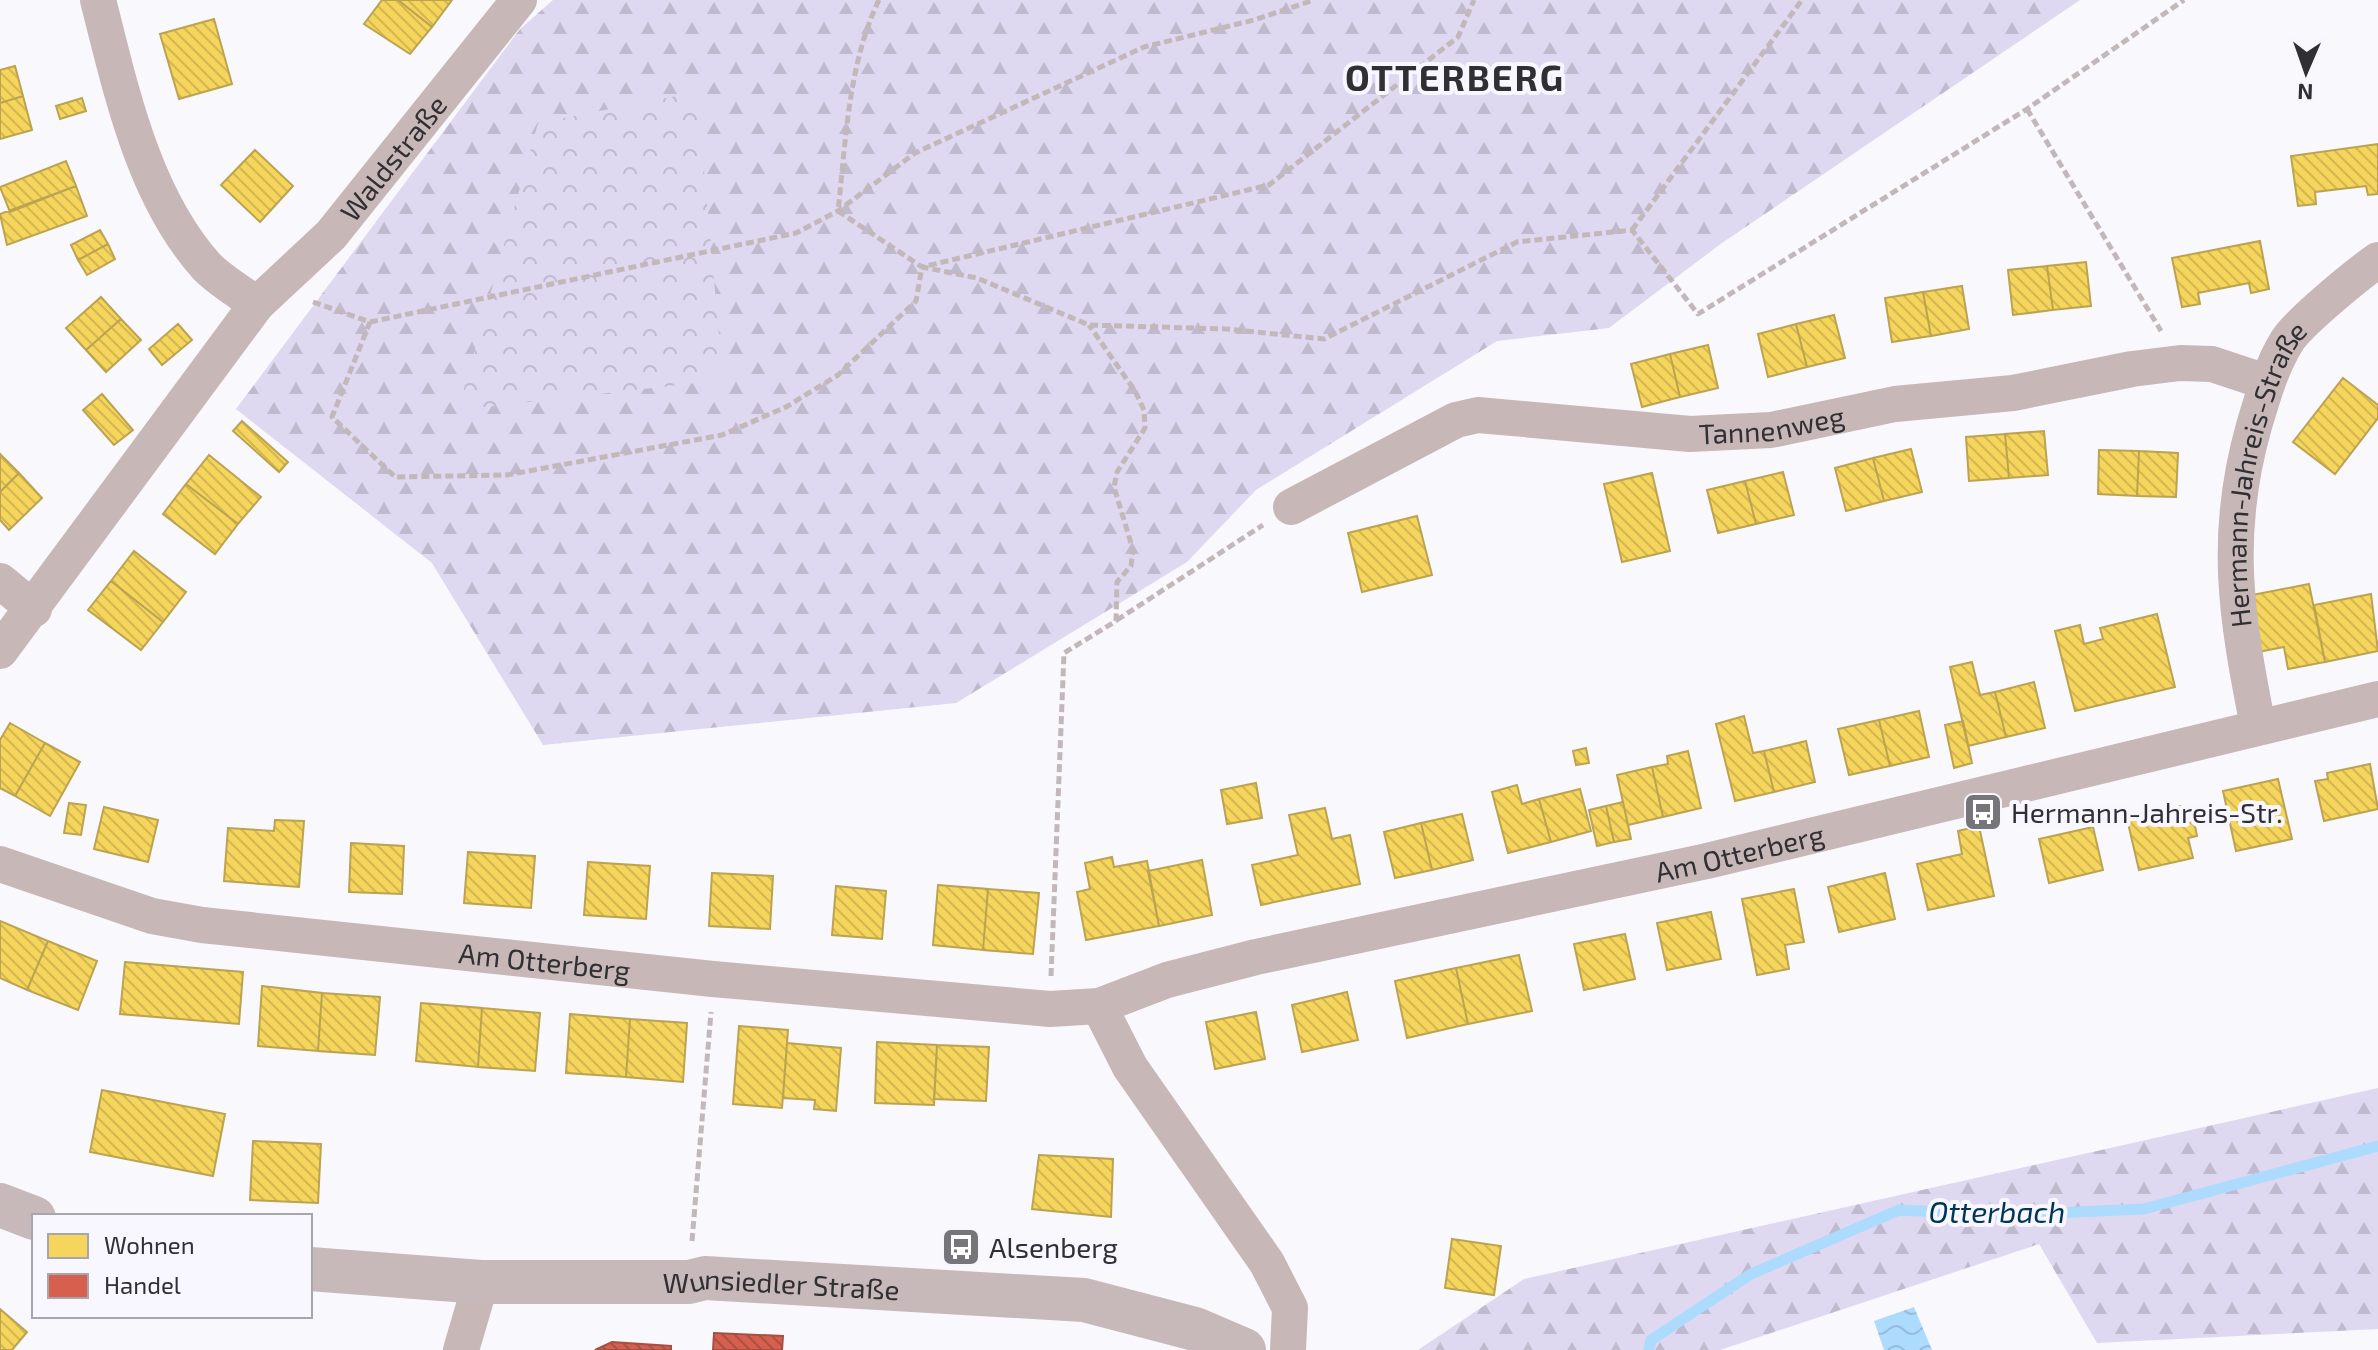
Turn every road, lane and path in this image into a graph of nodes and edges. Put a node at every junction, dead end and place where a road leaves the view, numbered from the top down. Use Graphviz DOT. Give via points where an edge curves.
graph roads {
  1 [pos="98,0"];
  2 [pos="519,0"];
  3 [pos="879,0"];
  4 [pos="1314,0"];
  5 [pos="1474,0"];
  6 [pos="1802,0"];
  7 [pos="2184,0"];
  8 [pos="2027,109"];
  9 [pos="838,211"];
  10 [pos="1632,230"];
  11 [pos="2378,260"];
  12 [pos="922,267"];
  13 [pos="266,296"];
  14 [pos="370,322"];
  15 [pos="1089,325"];
  16 [pos="2180,363"];
  17 [pos="2266,382"];
  18 [pos="1291,507"];
  19 [pos="0,581"];
  20 [pos="34,609"];
  21 [pos="1116,621"];
  22 [pos="0,651"];
  23 [pos="2378,699"];
  24 [pos="2258,726"];
  25 [pos="0,864"];
  26 [pos="713,979"];
  27 [pos="1099,1006"];
  28 [pos="1050,1009"];
  29 [pos="0,1205"];
  30 [pos="32,1217"];
  31 [pos="312,1269"];
  32 [pos="481,1282"];
  33 [pos="689,1282"];
  34 [pos="461,1350"];
  35 [pos="1244,1350"];
  36 [pos="1288,1350"];
  1 -- 13 [label="street" via="146,166 171,217 208,268"];
  2 -- 13 [label="street, Waldstraße" via="331,235"];
  3 -- 9 [label="path" via="866,27 850,104"];
  4 -- 9 [label="path" via="1144,47 915,153"];
  5 -- 12 [label="path" via="1458,37 1269,185"];
  6 -- 10 [label="path"];
  7 -- 8 [label="path"];
  8 -- 10 [label="path" via="1698,314"];
  8 -- 16 [label="path"];
  9 -- 12 [label="path"];
  9 -- 14 [label="path" via="796,233"];
  10 -- 15 [label="path" via="1517,242 1324,339 1227,329"];
  11 -- 17 [label="street, Hermann-Jahreis-Straße" via="2289,338"];
  12 -- 14 [label="path" via="916,301 883,335 838,375 786,407 722,435 507,475 395,477 332,417"];
  12 -- 15 [label="path" via="977,278"];
  13 -- 14 [label="path"];
  13 -- 20 [label="street, Waldstraße"];
  15 -- 21 [label="path" via="1144,410 1145,428 1117,472 1114,487 1133,550 1131,566 1117,582"];
  16 -- 17 [label="street, Tannenweg" via="2212,364"];
  16 -- 18 [label="street, Tannenweg" via="2013,393 1895,404 1771,430 1690,434 1508,415 1456,420"];
  17 -- 24 [label="street, Hermann-Jahreis-Straße" via="2244,460 2233,545 2240,638"];
  18 -- 21 [label="path"];
  19 -- 20 [label="street"];
  20 -- 22 [label="street, Waldstraße"];
  21 -- 28 [label="path" via="1064,653"];
  23 -- 24 [label="street, Am Otterberg"];
  24 -- 27 [label="street, Am Otterberg" via="1707,861 1256,957 1167,980"];
  25 -- 26 [label="street, Am Otterberg" via="152,916 202,925"];
  26 -- 28 [label="street, Am Otterberg"];
  26 -- 33 [label="path"];
  27 -- 28 [label="street, Am Otterberg"];
  27 -- 36 [label="street" via="1130,1067 1267,1263 1290,1308"];
  29 -- 30 [label="main road"];
  31 -- 32 [label="main road, Wunsiedler Straße"];
  32 -- 33 [label="main road, Wunsiedler Straße"];
  32 -- 34 [label="street"];
  33 -- 35 [label="main road, Wunsiedler Straße" via="705,1278 1084,1300 1195,1329"];
}
